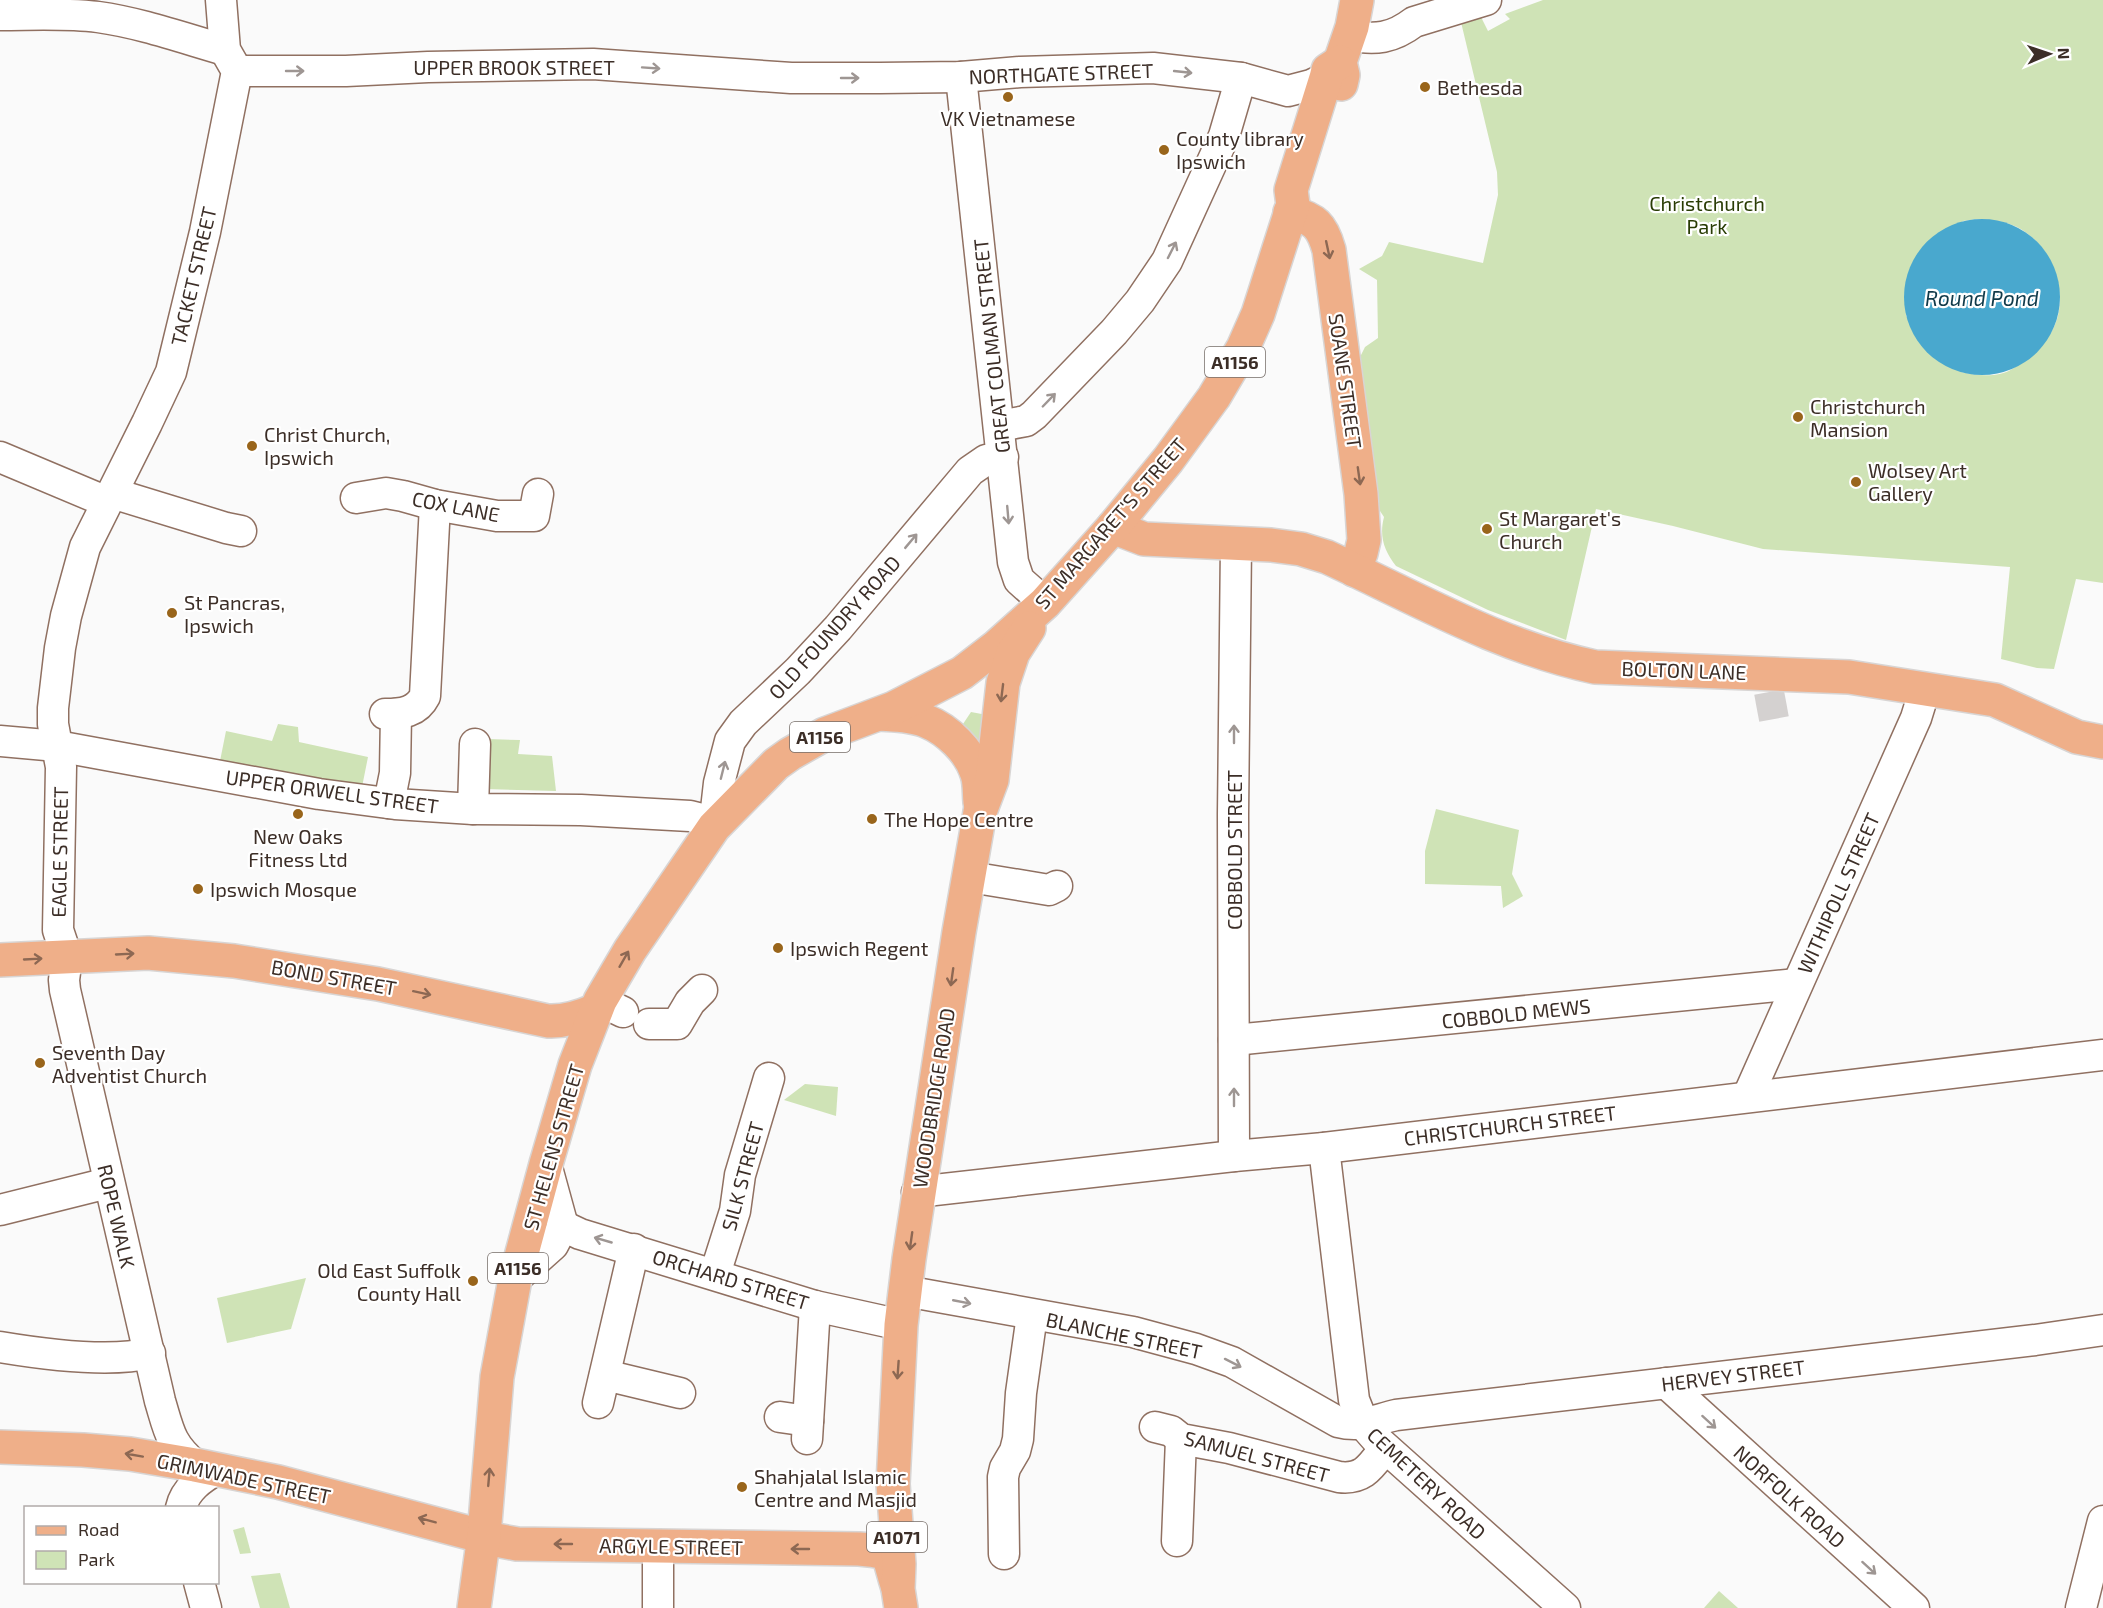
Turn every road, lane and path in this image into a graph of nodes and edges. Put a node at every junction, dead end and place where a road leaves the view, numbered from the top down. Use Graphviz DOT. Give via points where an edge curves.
graph roads {
  1 [pos="221,0"];
  2 [pos="1486,0"];
  3 [pos="0,15"];
  4 [pos="1346,36"];
  5 [pos="231,60"];
  6 [pos="961,77"];
  7 [pos="791,78"];
  8 [pos="1241,78"];
  9 [pos="1291,209"];
  10 [pos="999,426"];
  11 [pos="0,457"];
  12 [pos="1003,457"];
  13 [pos="538,494"];
  14 [pos="109,497"];
  15 [pos="356,498"];
  16 [pos="435,506"];
  17 [pos="1113,527"];
  18 [pos="241,531"];
  19 [pos="1236,544"];
  20 [pos="1354,570"];
  21 [pos="1045,603"];
  22 [pos="1925,689"];
  23 [pos="880,714"];
  24 [pos="0,741"];
  25 [pos="475,744"];
  26 [pos="57,746"];
  27 [pos="2101,748"];
  28 [pos="389,803"];
  29 [pos="473,809"];
  30 [pos="980,812"];
  31 [pos="714,827"];
  32 [pos="970,877"];
  33 [pos="1057,886"];
  34 [pos="67,957"];
  35 [pos="0,960"];
  36 [pos="1797,984"];
  37 [pos="702,990"];
  38 [pos="617,1012"];
  39 [pos="1234,1040"];
  40 [pos="2103,1055"];
  41 [pos="769,1078"];
  42 [pos="1748,1096"];
  43 [pos="1324,1148"];
  44 [pos="1234,1156"];
  45 [pos="546,1164"];
  46 [pos="108,1183"];
  47 [pos="917,1192"];
  48 [pos="0,1210"];
  49 [pos="563,1226"];
  50 [pos="634,1249"];
  51 [pos="715,1274"];
  52 [pos="515,1279"];
  53 [pos="905,1291"];
  54 [pos="815,1306"];
  55 [pos="1032,1315"];
  56 [pos="901,1325"];
  57 [pos="2103,1330"];
  58 [pos="0,1347"];
  59 [pos="153,1366"];
  60 [pos="1666,1383"];
  61 [pos="680,1393"];
  62 [pos="1364,1425"];
  63 [pos="798,1426"];
  64 [pos="1155,1427"];
  65 [pos="1181,1439"];
  66 [pos="0,1447"];
  67 [pos="1385,1448"];
  68 [pos="206,1467"];
  69 [pos="893,1484"];
  70 [pos="182,1506"];
  71 [pos="2103,1521"];
  72 [pos="484,1535"];
  73 [pos="1177,1541"];
  74 [pos="658,1545"];
  75 [pos="859,1549"];
  76 [pos="1004,1554"];
  77 [pos="200,1584"];
  78 [pos="2090,1593"];
  79 [pos="900,1599"];
  80 [pos="206,1608"];
  81 [pos="474,1608"];
  82 [pos="658,1608"];
  83 [pos="1565,1608"];
  84 [pos="1914,1608"];
  1 -- 5 [label="street, TACKET STREET"];
  2 -- 4 [label="street" via="1414,22 1383,38"];
  3 -- 5 [label="street, UPPER BROOK STREET" via="72,15 141,25"];
  4 -- 8 [label="street, NORTHGATE STREET" via="1311,86 1288,91"];
  4 -- 9 [label="main road, A1156" via="1343,75 1304,199"];
  5 -- 7 [label="street, UPPER BROOK STREET, one-way" via="346,71 593,64"];
  5 -- 14 [label="street, TACKET STREET" via="206,232 171,372"];
  7 -- 6 [label="street, NORTHGATE STREET, one-way"];
  6 -- 8 [label="street, NORTHGATE STREET, one-way" via="1153,68"];
  6 -- 10 [label="street, GREAT COLMAN STREET"];
  10 -- 8 [label="street, one-way" via="1026,421 1034,415 1114,332 1152,284 1176,242 1224,136"];
  9 -- 17 [label="main road, ST MARGARET'S STREET / A1156" via="1258,314 1243,348 1214,397"];
  9 -- 20 [label="main road, SOANE STREET, one-way" via="1322,229 1329,250 1361,494 1364,540"];
  10 -- 12 [label="street, GREAT COLMAN STREET"];
  11 -- 14 [label="street"];
  12 -- 21 [label="street, GREAT COLMAN STREET, one-way" via="1015,571 1024,586"];
  31 -- 12 [label="street, OLD FOUNDRY ROAD, one-way" via="719,783 730,741 742,723 838,628 970,471 986,460"];
  13 -- 16 [label="street, COX LANE" via="534,516 502,517"];
  14 -- 18 [label="street"];
  14 -- 26 [label="street, TACKET STREET" via="85,547 66,616 54,689"];
  15 -- 16 [label="street, COX LANE" via="386,493"];
  16 -- 28 [label="street" via="425,696 413,710 391,714 395,772"];
  17 -- 19 [label="main road, BOLTON LANE" via="1144,539"];
  17 -- 21 [label="main road, ST MARGARET'S STREET / A1156"];
  19 -- 20 [label="main road, BOLTON LANE" via="1301,549"];
  39 -- 19 [label="street, COBBOLD STREET, one-way"];
  20 -- 22 [label="main road, BOLTON LANE" via="1478,628 1563,660 1595,667 1768,682 1849,677"];
  21 -- 23 [label="main road, ST MARGARET'S STREET / A1156" via="962,673"];
  21 -- 30 [label="main road, WOODBRIDGE ROAD / A1156, one-way" via="1008,666 992,780"];
  22 -- 27 [label="main road, BOLTON LANE" via="1995,700"];
  22 -- 36 [label="street, WITHIPOLL STREET" via="1916,718"];
  23 -- 30 [label="main road, A1156" via="925,720 960,746 977,773"];
  23 -- 31 [label="main road, ST MARGARET'S STREET / A1156" via="825,734 790,754"];
  24 -- 26 [label="street, UPPER ORWELL STREET"];
  25 -- 29 [label="street"];
  26 -- 28 [label="street, UPPER ORWELL STREET"];
  26 -- 34 [label="street, EAGLE STREET" via="61,778 58,930"];
  28 -- 29 [label="street, UPPER ORWELL STREET"];
  29 -- 31 [label="street, UPPER ORWELL STREET" via="690,816"];
  30 -- 32 [label="main road, WOODBRIDGE ROAD / A1156"];
  38 -- 31 [label="main road, ST HELENS STREET / A1156, one-way" via="630,950"];
  32 -- 33 [label="street" via="1049,890"];
  32 -- 47 [label="main road, WOODBRIDGE ROAD / A1156, one-way"];
  35 -- 34 [label="main road, BOND STREET, one-way"];
  34 -- 38 [label="main road, BOND STREET, one-way" via="148,953 234,961 378,984 548,1021"];
  34 -- 46 [label="street, ROPE WALK" via="65,990"];
  36 -- 39 [label="street, COBBOLD MEWS"];
  36 -- 42 [label="street, WITHIPOLL STREET"];
  37 -- 38 [label="street" via="677,1024"];
  38 -- 45 [label="main road, ST HELENS STREET / A1156" via="575,1065"];
  44 -- 39 [label="street, COBBOLD STREET, one-way"];
  40 -- 42 [label="street, CHRISTCHURCH STREET"];
  41 -- 51 [label="street, SILK STREET"];
  42 -- 43 [label="street, CHRISTCHURCH STREET"];
  43 -- 44 [label="street, CHRISTCHURCH STREET"];
  43 -- 62 [label="street, CEMETERY ROAD" via="1354,1400"];
  44 -- 47 [label="street, CHRISTCHURCH STREET"];
  45 -- 49 [label="street"];
  45 -- 52 [label="main road, ST HELENS STREET / A1156"];
  46 -- 48 [label="street"];
  46 -- 59 [label="street, ROPE WALK"];
  47 -- 53 [label="main road, WOODBRIDGE ROAD / A1156, one-way"];
  50 -- 49 [label="street, ORCHARD STREET, one-way"];
  49 -- 52 [label="street" via="554,1245"];
  50 -- 51 [label="street, ORCHARD STREET"];
  50 -- 61 [label="street" via="602,1389"];
  51 -- 54 [label="street, ORCHARD STREET"];
  72 -- 52 [label="main road, ST HELENS STREET / A1156, one-way" via="497,1377"];
  53 -- 55 [label="street, BLANCHE STREET, one-way"];
  53 -- 56 [label="main road, WOODBRIDGE ROAD"];
  54 -- 56 [label="street, ORCHARD STREET"];
  54 -- 63 [label="street"];
  55 -- 62 [label="street, BLANCHE STREET, one-way" via="1133,1332 1196,1349 1232,1362 1338,1422"];
  55 -- 76 [label="street" via="1018,1439 1003,1477"];
  56 -- 69 [label="main road, WOODBRIDGE ROAD, one-way"];
  57 -- 60 [label="street, HERVEY STREET"];
  58 -- 59 [label="street" via="129,1359"];
  59 -- 68 [label="street, ROPE WALK" via="169,1432 177,1448"];
  60 -- 62 [label="street, HERVEY STREET" via="1396,1415"];
  60 -- 84 [label="street, NORFOLK ROAD, one-way"];
  62 -- 67 [label="street, CEMETERY ROAD"];
  64 -- 65 [label="street, SAMUEL STREET" via="1171,1431"];
  65 -- 67 [label="street, SAMUEL STREET" via="1351,1478 1365,1471"];
  65 -- 73 [label="street"];
  68 -- 66 [label="main road, GRIMWADE STREET, one-way" via="83,1449"];
  67 -- 83 [label="street, CEMETERY ROAD"];
  68 -- 70 [label="street"];
  72 -- 68 [label="main road, GRIMWADE STREET, one-way"];
  69 -- 75 [label="main road" via="887,1527"];
  69 -- 79 [label="main road, WOODBRIDGE ROAD / A1071"];
  71 -- 78 [label="street"];
  74 -- 72 [label="main road, ARGYLE STREET, one-way" via="517,1544"];
  72 -- 81 [label="main road, ST HELENS STREET"];
  75 -- 74 [label="main road, ARGYLE STREET, one-way"];
  74 -- 82 [label="street"];
  75 -- 79 [label="main road, A1071" via="886,1553"];
  77 -- 80 [label="street"];
}
